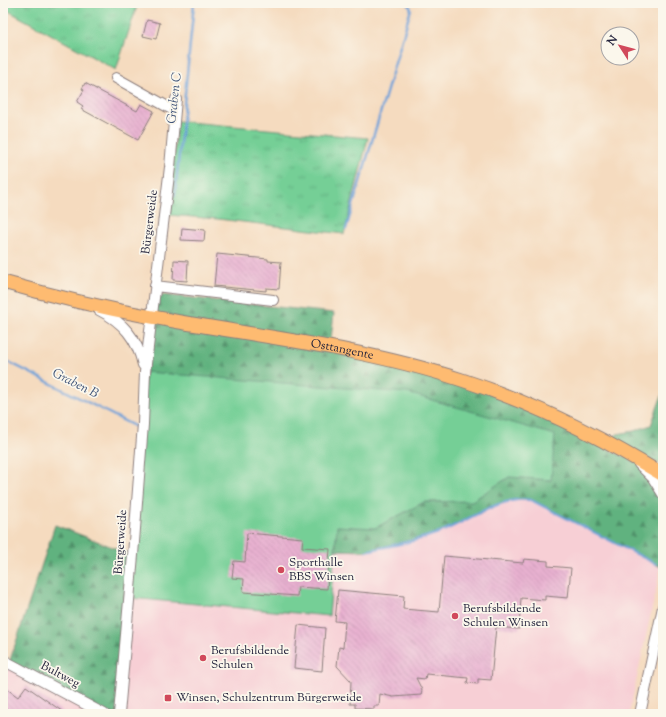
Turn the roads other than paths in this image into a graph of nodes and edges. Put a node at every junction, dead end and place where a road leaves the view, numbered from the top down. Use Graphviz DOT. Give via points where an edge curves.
graph roads {
  1 [pos="116,78"];
  2 [pos="176,99"];
  3 [pos="174,111"];
  4 [pos="3,282"];
  5 [pos="155,286"];
  6 [pos="273,300"];
  7 [pos="91,305"];
  8 [pos="151,317"];
  9 [pos="145,372"];
  10 [pos="629,455"];
  11 [pos="663,475"];
  12 [pos="663,494"];
  13 [pos="663,607"];
  14 [pos="3,660"];
  15 [pos="104,714"];
  16 [pos="119,714"];
  17 [pos="640,714"];
  1 -- 3 [label="street"];
  2 -- 3 [label="street, Bürgerweide"];
  3 -- 5 [label="street, Bürgerweide"];
  4 -- 7 [label="main road, Osttangente"];
  5 -- 6 [label="street"];
  5 -- 8 [label="street, Bürgerweide"];
  7 -- 8 [label="main road, Osttangente"];
  7 -- 9 [label="street, Bürgerweide" via="129,331 136,341"];
  8 -- 9 [label="street, Bürgerweide"];
  8 -- 10 [label="main road, Osttangente" via="371,356 462,380 536,409"];
  9 -- 16 [label="street, Bürgerweide" via="133,561"];
  10 -- 11 [label="main road, Osttangente"];
  10 -- 12 [label="street" via="653,478"];
  13 -- 17 [label="street"];
  14 -- 15 [label="street, Bultweg"];
}
